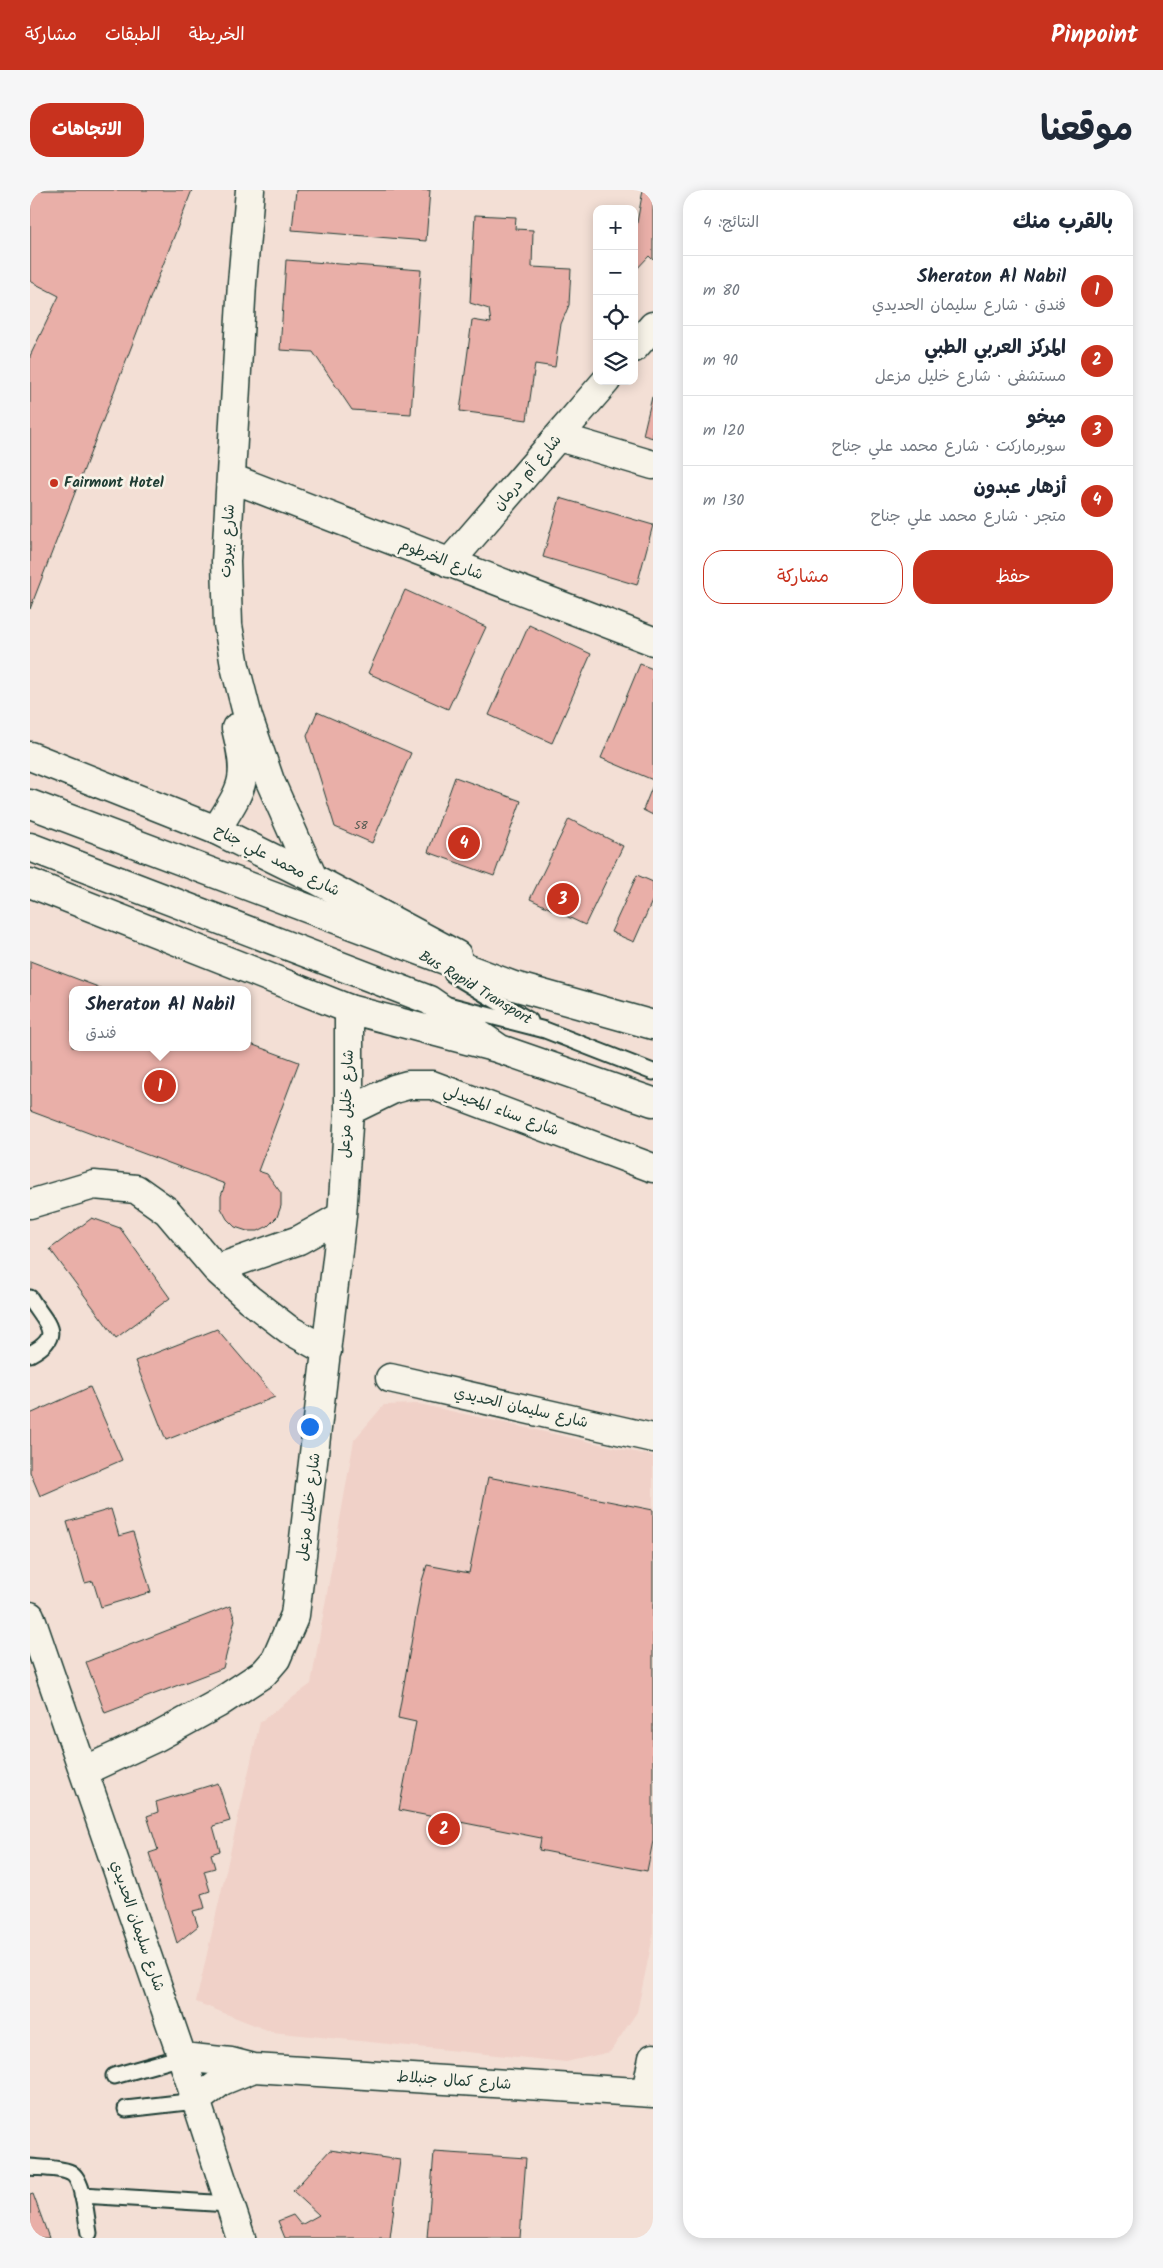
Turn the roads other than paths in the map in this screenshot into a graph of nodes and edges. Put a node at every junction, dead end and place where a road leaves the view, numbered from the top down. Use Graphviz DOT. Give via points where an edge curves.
graph roads {
  1 [pos="232,190"];
  2 [pos="250,190"];
  3 [pos="234,281"];
  4 [pos="653,326"];
  5 [pos="638,343"];
  6 [pos="603,385"];
  7 [pos="559,438"];
  8 [pos="653,466"];
  9 [pos="231,478"];
  10 [pos="449,564"];
  11 [pos="217,581"];
  12 [pos="653,641"];
  13 [pos="30,756"];
  14 [pos="30,804"];
  15 [pos="216,830"];
  16 [pos="30,847"];
  17 [pos="313,878"];
  18 [pos="30,883"];
  19 [pos="405,945"];
  20 [pos="514,986"];
  21 [pos="429,1000"];
  22 [pos="349,1009"];
  23 [pos="653,1025"];
  24 [pos="545,1030"];
  25 [pos="500,1049"];
  26 [pos="653,1072"];
  27 [pos="653,1102"];
  28 [pos="349,1111"];
  29 [pos="653,1168"];
  30 [pos="30,1204"];
  31 [pos="342,1216"];
  32 [pos="216,1269"];
  33 [pos="30,1299"];
  34 [pos="327,1351"];
  35 [pos="30,1354"];
  36 [pos="390,1378"];
  37 [pos="653,1438"];
  38 [pos="30,1616"];
  39 [pos="84,1772"];
  40 [pos="182,2057"];
  41 [pos="653,2058"];
  42 [pos="254,2068"];
  43 [pos="114,2076"];
  44 [pos="650,2092"];
  45 [pos="196,2101"];
  46 [pos="126,2109"];
  47 [pos="30,2167"];
  48 [pos="82,2195"];
  49 [pos="230,2204"];
  50 [pos="89,2233"];
  51 [pos="241,2238"];
  1 -- 3 [label="street, شارع بيروت"];
  2 -- 3 [label="street, شارع بيروت"];
  3 -- 9 [label="street, شارع بيروت"];
  3 -- 11 [label="street, شارع بيروت" via="208,536"];
  4 -- 5 [label="street"];
  6 -- 7 [label="street, شارع أم درمان"];
  7 -- 8 [label="street"];
  7 -- 10 [label="street, شارع أم درمان"];
  9 -- 10 [label="street, شارع الخرطوم"];
  9 -- 11 [label="street, شارع بيروت"];
  10 -- 12 [label="street, شارع الخرطوم"];
  11 -- 15 [label="street, شارع بيروت" via="217,651 244,760 244,773 239,794"];
  11 -- 17 [label="street, شارع بيروت" via="248,717 270,781"];
  13 -- 15 [label="street, شارع محمد علي جناح"];
  14 -- 19 [label="street, شارع محمد علي جناح"];
  15 -- 17 [label="street, شارع محمد علي جناح"];
  16 -- 21 [label="street"];
  17 -- 20 [label="street, شارع محمد علي جناح"];
  18 -- 22 [label="street"];
  19 -- 20 [label="street, شارع محمد علي جناح"];
  19 -- 24 [label="lane, Bus Rapid Transport"];
  20 -- 23 [label="street, شارع محمد علي جناح"];
  21 -- 24 [label="lane, Bus Rapid Transport"];
  21 -- 25 [label="street"];
  22 -- 25 [label="street"];
  22 -- 28 [label="street, شارع خليل مزعل"];
  24 -- 26 [label="lane, Bus Rapid Transport"];
  25 -- 27 [label="street"];
  28 -- 29 [label="street, شارع سناء المحيدلي" via="394,1089 408,1085 432,1085"];
  28 -- 31 [label="street, شارع خليل مزعل"];
  30 -- 32 [label="street" via="94,1185 136,1189 167,1211"];
  31 -- 32 [label="street" via="299,1240"];
  31 -- 34 [label="street, شارع خليل مزعل"];
  32 -- 34 [label="street" via="248,1299 288,1329"];
  33 -- 35 [label="lane" via="50,1330 46,1345"];
  34 -- 39 [label="street, شارع خليل مزعل" via="295,1615 276,1658 264,1673 217,1704"];
  36 -- 37 [label="street, شارع سليمان الحديدي"];
  38 -- 39 [label="street, شارع سليمان الحديدي"];
  39 -- 40 [label="street, شارع سليمان الحديدي"];
  40 -- 42 [label="street, شارع كمال جنبلاط"];
  40 -- 43 [label="lane"];
  40 -- 45 [label="street, شارع سليمان الحديدي"];
  41 -- 44 [label="street"];
  42 -- 44 [label="street, شارع كمال جنبلاط"];
  42 -- 45 [label="street, شارع كمال جنبلاط" via="222,2080"];
  45 -- 46 [label="lane"];
  45 -- 49 [label="street, شارع سليمان الحديدي"];
  47 -- 48 [label="lane" via="68,2171 78,2179"];
  48 -- 49 [label="lane"];
  48 -- 50 [label="lane"];
  49 -- 51 [label="street, شارع سليمان الحديدي"];
}
